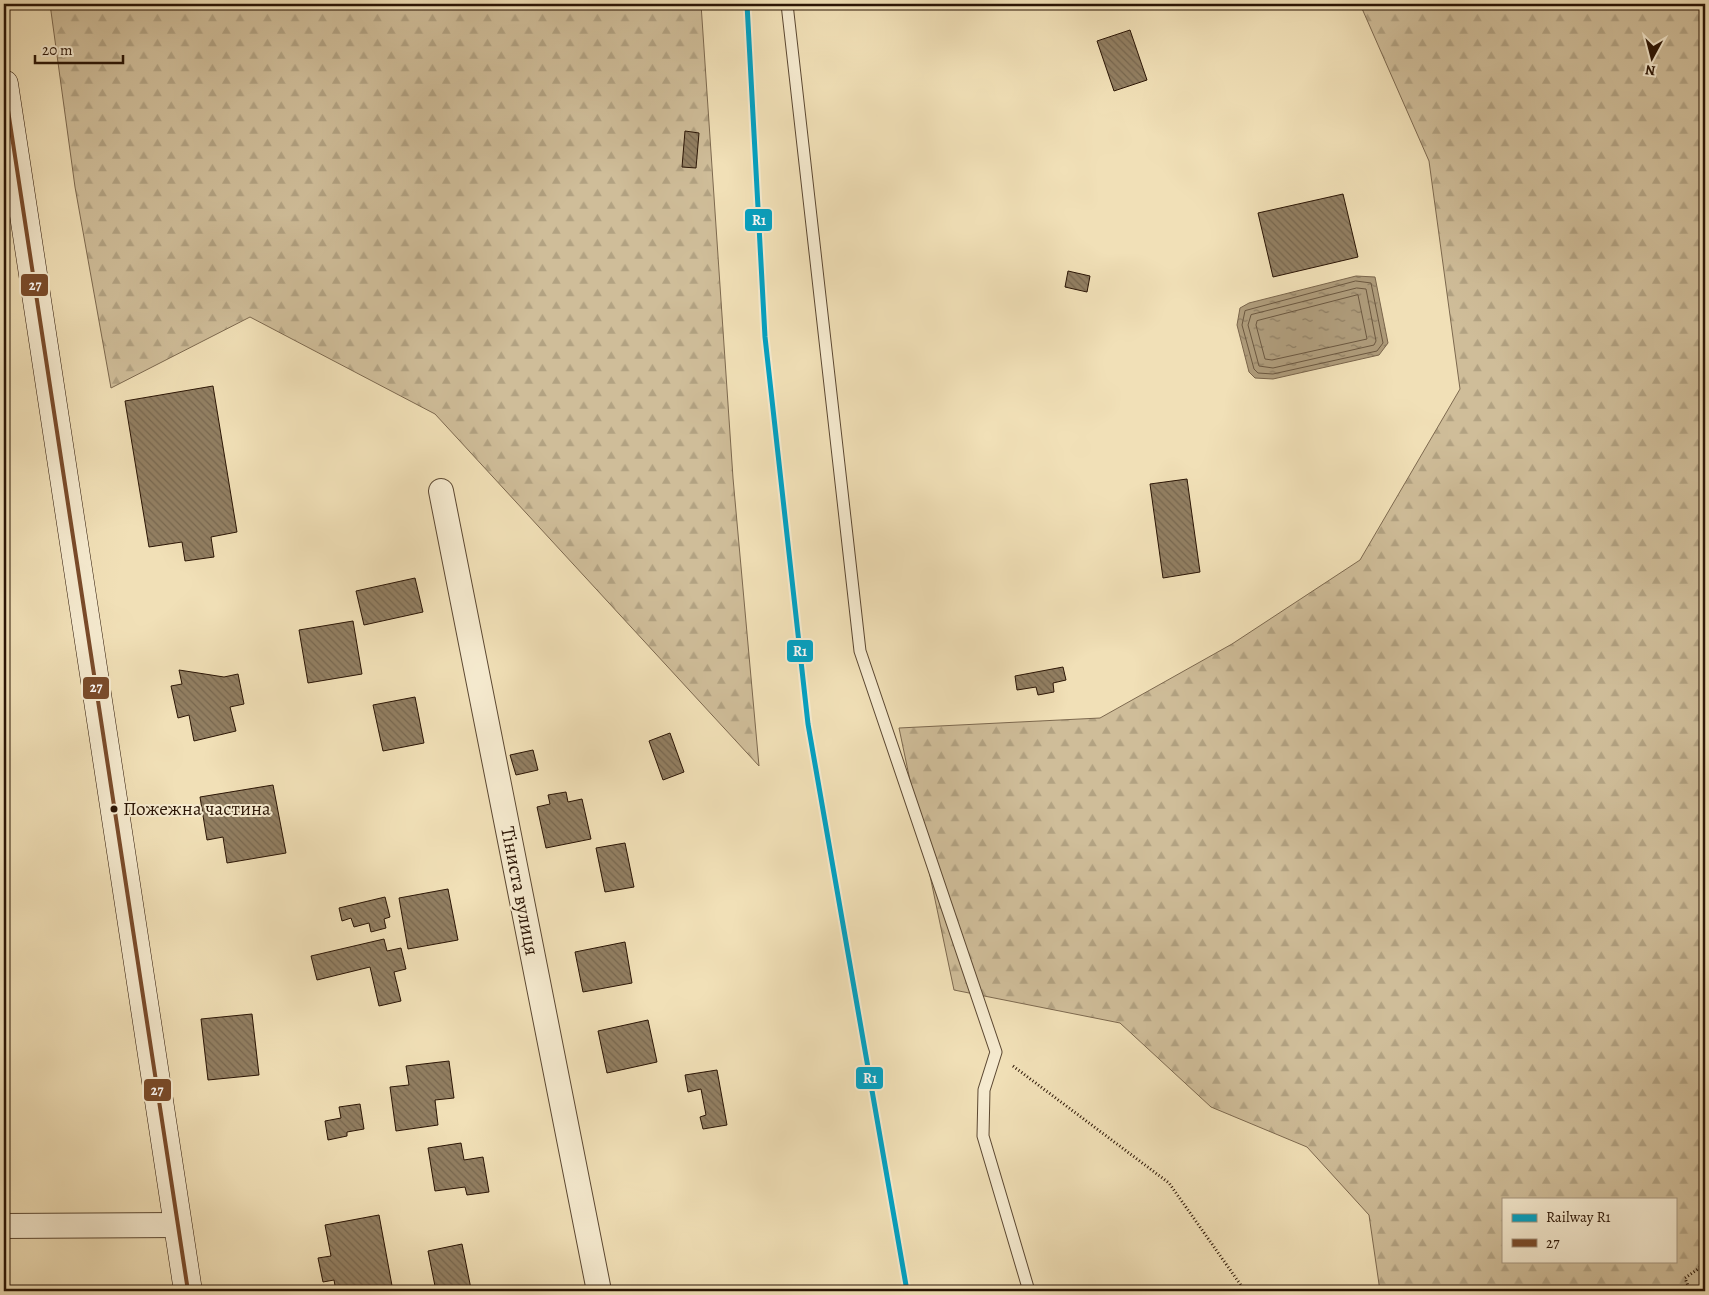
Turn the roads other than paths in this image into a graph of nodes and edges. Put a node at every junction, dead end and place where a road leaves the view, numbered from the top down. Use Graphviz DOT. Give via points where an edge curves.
graph roads {
  1 [pos="787,4"];
  2 [pos="4,84"];
  3 [pos="441,491"];
  4 [pos="178,1224"];
  5 [pos="4,1226"];
  6 [pos="188,1291"];
  7 [pos="599,1291"];
  8 [pos="1028,1291"];
  1 -- 8 [label="lane" via="860,651 996,1052 984,1090 982,1136"];
  2 -- 4 [label="main road"];
  3 -- 7 [label="street, Тіниста вулиця"];
  4 -- 5 [label="street"];
  4 -- 6 [label="main road"];
}
